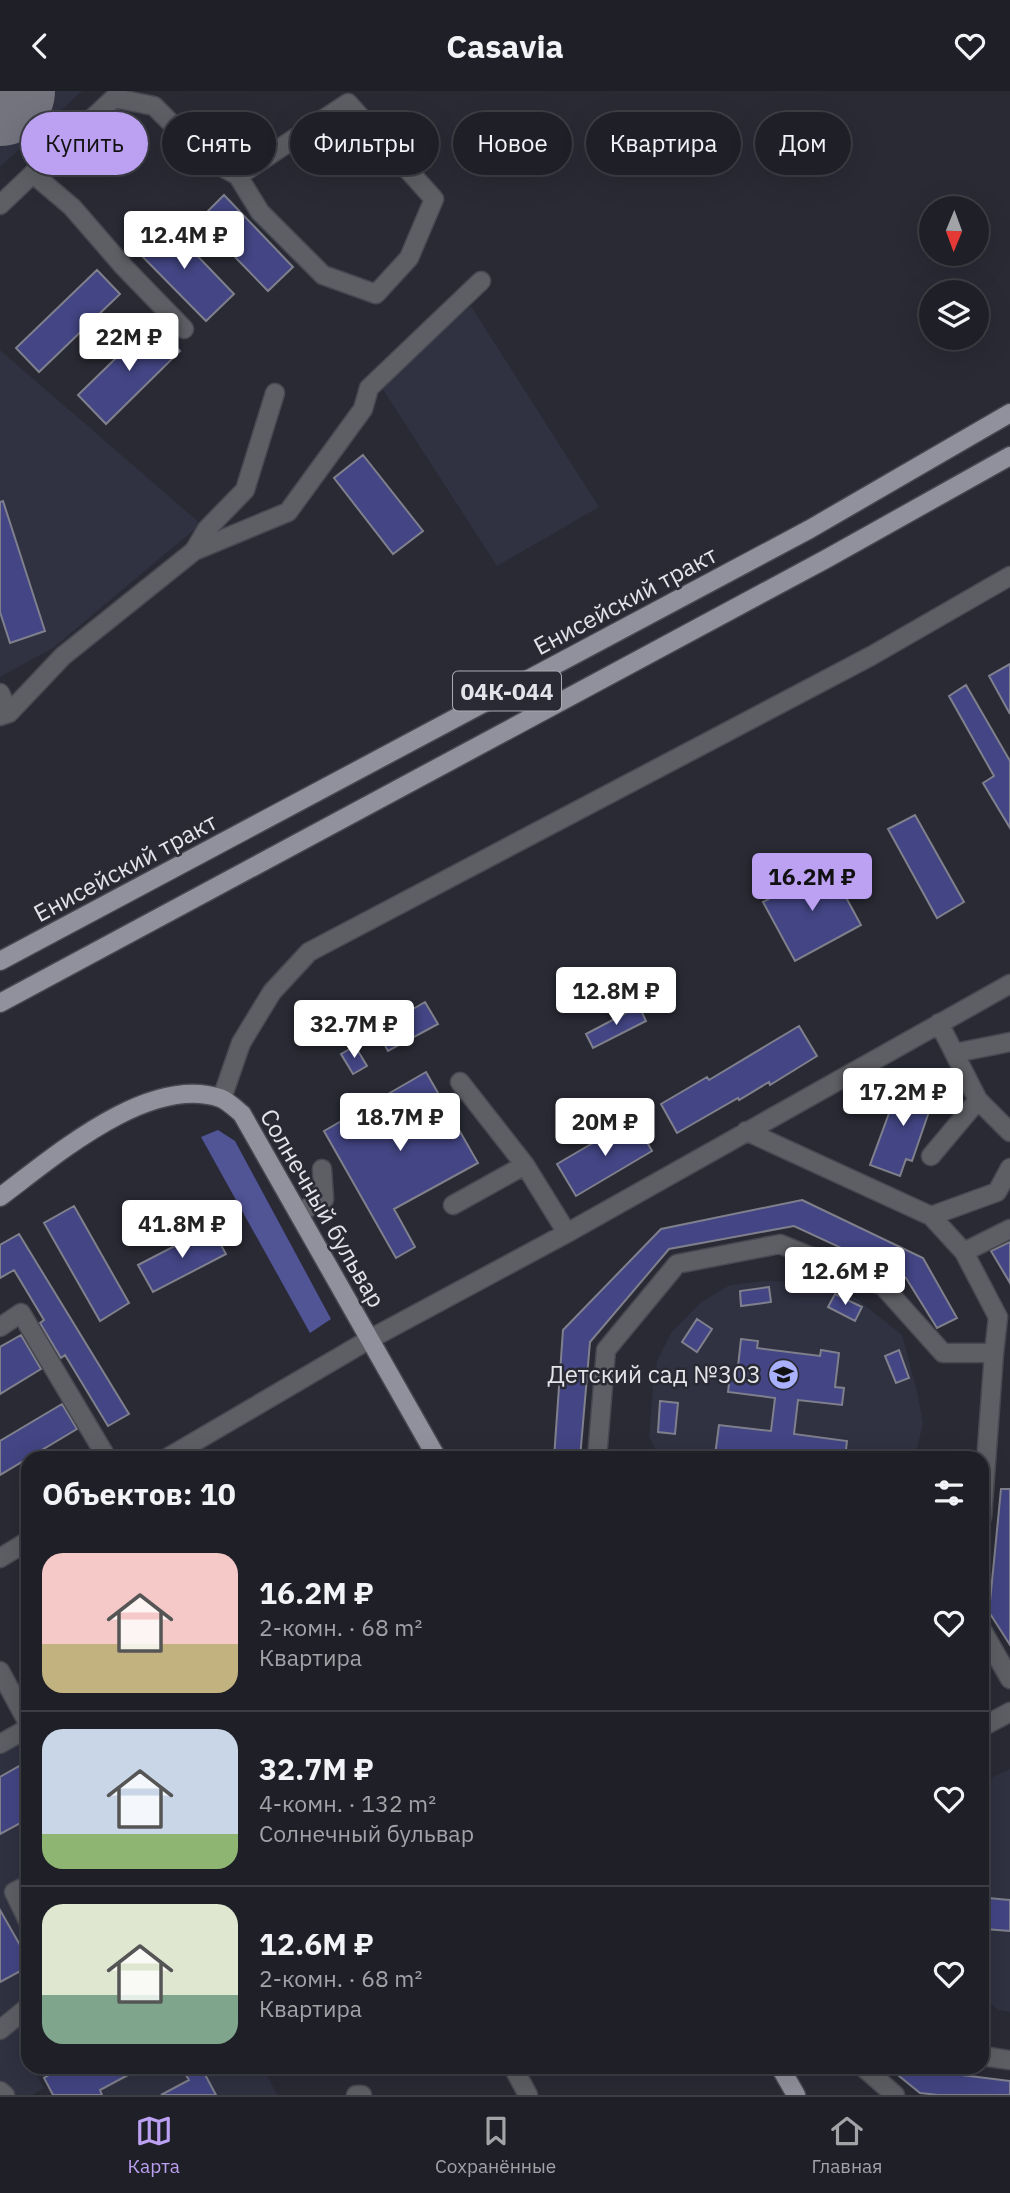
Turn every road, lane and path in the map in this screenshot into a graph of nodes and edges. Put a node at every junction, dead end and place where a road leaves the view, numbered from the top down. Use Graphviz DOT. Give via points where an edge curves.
graph roads {
  1 [pos="117,94"];
  2 [pos="98,112"];
  3 [pos="32,175"];
  4 [pos="34,175"];
  5 [pos="237,176"];
  6 [pos="0,205"];
  7 [pos="481,281"];
  8 [pos="184,329"];
  9 [pos="275,393"];
  10 [pos="1010,413"];
  11 [pos="1010,456"];
  12 [pos="194,551"];
  13 [pos="1010,576"];
  14 [pos="0,693"];
  15 [pos="4,714"];
  16 [pos="0,961"];
  17 [pos="1010,984"];
  18 [pos="0,1003"];
  19 [pos="939,1023"];
  20 [pos="1010,1042"];
  21 [pos="955,1053"];
  22 [pos="460,1082"];
  23 [pos="222,1098"];
  24 [pos="978,1100"];
  25 [pos="746,1132"];
  26 [pos="1010,1132"];
  27 [pos="931,1156"];
  28 [pos="525,1165"];
  29 [pos="1010,1168"];
  30 [pos="321,1169"];
  31 [pos="0,1198"];
  32 [pos="453,1205"];
  33 [pos="298,1213"];
  34 [pos="931,1216"];
  35 [pos="1010,1229"];
  36 [pos="567,1233"];
  37 [pos="964,1252"];
  38 [pos="0,1327"];
  39 [pos="370,1339"];
  40 [pos="994,1353"];
  41 [pos="103,1451"];
  42 [pos="179,1451"];
  43 [pos="433,1451"];
  44 [pos="598,1451"];
  45 [pos="987,1451"];
  46 [pos="21,1545"];
  47 [pos="0,1558"];
  48 [pos="989,1642"];
  49 [pos="0,1671"];
  50 [pos="1010,1679"];
  51 [pos="21,1712"];
  52 [pos="1010,1712"];
  53 [pos="989,1723"];
  54 [pos="21,1730"];
  55 [pos="0,1744"];
  56 [pos="21,1888"];
  57 [pos="21,1906"];
  58 [pos="21,2013"];
  59 [pos="0,2030"];
  60 [pos="989,2057"];
  61 [pos="1010,2060"];
  62 [pos="517,2074"];
  63 [pos="784,2074"];
  64 [pos="871,2074"];
  65 [pos="0,2091"];
  66 [pos="5,2095"];
  67 [pos="528,2095"];
  68 [pos="796,2095"];
  69 [pos="895,2095"];
  1 -- 2 [label="street"];
  1 -- 5 [label="street" via="154,106 205,157"];
  3 -- 6 [label="street"];
  4 -- 8 [label="street" via="72,207"];
  5 -- 5 [label="street" via="348,103 434,199 409,258 376,294 323,275 260,212"];
  7 -- 12 [label="street" via="369,388 363,409 288,512"];
  9 -- 12 [label="street" via="245,489 207,529"];
  10 -- 16 [label="main road, Енисейский тракт / 04К-044" via="810,529"];
  11 -- 18 [label="main road, 04К-044"];
  12 -- 15 [label="street" via="62,656"];
  13 -- 23 [label="street" via="872,656 309,952 272,992 240,1043"];
  14 -- 15 [label="street"];
  17 -- 19 [label="street"];
  19 -- 21 [label="street"];
  19 -- 25 [label="street"];
  20 -- 21 [label="street"];
  21 -- 24 [label="street"];
  22 -- 28 [label="street"];
  23 -- 31 [label="main road" via="187,1093 146,1103 95,1127"];
  23 -- 33 [label="main road, Солнечный бульвар" via="242,1114"];
  24 -- 26 [label="street"];
  24 -- 27 [label="street"];
  25 -- 34 [label="street"];
  25 -- 36 [label="street"];
  28 -- 32 [label="street"];
  28 -- 36 [label="street"];
  29 -- 34 [label="street" via="997,1192"];
  30 -- 33 [label="street" via="324,1199"];
  33 -- 39 [label="main road, Солнечный бульвар"];
  34 -- 37 [label="street"];
  35 -- 37 [label="street"];
  36 -- 39 [label="street"];
  37 -- 40 [label="street" via="998,1317"];
  38 -- 41 [label="street" via="21,1314"];
  39 -- 42 [label="street"];
  39 -- 43 [label="main road, Солнечный бульвар"];
  40 -- 44 [label="street" via="943,1353 883,1286 780,1244 677,1264 606,1350"];
  40 -- 45 [label="street"];
  46 -- 47 [label="street"];
  48 -- 50 [label="street"];
  49 -- 51 [label="street"];
  52 -- 53 [label="street"];
  54 -- 55 [label="street"];
  56 -- 57 [label="street" via="14,1892"];
  58 -- 59 [label="street"];
  60 -- 61 [label="street"];
  62 -- 67 [label="street"];
  63 -- 68 [label="main road"];
  64 -- 69 [label="street"];
  65 -- 66 [label="street"];
}
